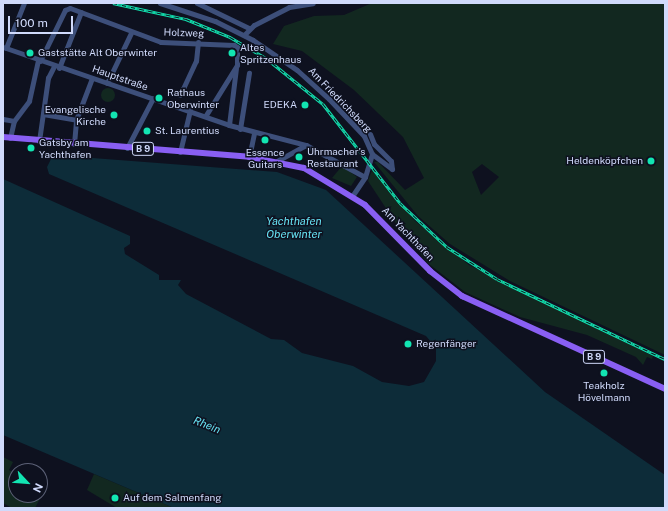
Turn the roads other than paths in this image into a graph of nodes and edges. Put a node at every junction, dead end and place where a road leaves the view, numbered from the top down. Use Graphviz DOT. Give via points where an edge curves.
graph roads {
  1 [pos="24,3"];
  2 [pos="160,3"];
  3 [pos="197,3"];
  4 [pos="313,3"];
  5 [pos="81,12"];
  6 [pos="249,28"];
  7 [pos="130,33"];
  8 [pos="244,36"];
  9 [pos="198,42"];
  10 [pos="5,47"];
  11 [pos="39,61"];
  12 [pos="236,64"];
  13 [pos="57,67"];
  14 [pos="249,73"];
  15 [pos="92,78"];
  16 [pos="107,83"];
  17 [pos="180,95"];
  18 [pos="155,99"];
  19 [pos="190,110"];
  20 [pos="43,114"];
  21 [pos="206,115"];
  22 [pos="3,119"];
  23 [pos="76,120"];
  24 [pos="14,121"];
  25 [pos="229,126"];
  26 [pos="240,129"];
  27 [pos="254,133"];
  28 [pos="370,134"];
  29 [pos="3,137"];
  30 [pos="10,138"];
  31 [pos="39,141"];
  32 [pos="74,144"];
  33 [pos="306,145"];
  34 [pos="127,148"];
  35 [pos="180,152"];
  36 [pos="372,154"];
  37 [pos="249,157"];
  38 [pos="277,161"];
  39 [pos="365,177"];
  40 [pos="353,196"];
  41 [pos="665,389"];
  1 -- 10 [label="street"];
  2 -- 8 [label="street, Am Friedrichsberg" via="198,15"];
  3 -- 6 [label="street"];
  4 -- 6 [label="street" via="289,7"];
  5 -- 7 [label="street, Holzweg"];
  5 -- 11 [label="street, Holzweg" via="70,8 64,10"];
  5 -- 13 [label="street"];
  6 -- 8 [label="street"];
  7 -- 9 [label="street, Holzweg" via="161,42"];
  7 -- 16 [label="street"];
  8 -- 36 [label="street, Am Friedrichsberg" via="311,82 364,136"];
  9 -- 12 [label="street, Holzweg" via="237,47"];
  9 -- 17 [label="street" via="196,61"];
  10 -- 11 [label="street, Hauptstraße"];
  11 -- 13 [label="street, Hauptstraße"];
  11 -- 24 [label="street" via="29,101"];
  12 -- 21 [label="street"];
  12 -- 25 [label="street" via="233,110"];
  13 -- 15 [label="street, Hauptstraße"];
  13 -- 20 [label="street" via="48,78"];
  14 -- 26 [label="street"];
  15 -- 16 [label="street, Hauptstraße"];
  15 -- 23 [label="street"];
  16 -- 18 [label="street, Hauptstraße"];
  18 -- 19 [label="street, Hauptstraße"];
  18 -- 34 [label="street"];
  19 -- 21 [label="street, Hauptstraße"];
  19 -- 35 [label="street"];
  20 -- 23 [label="street"];
  20 -- 31 [label="street"];
  21 -- 25 [label="street, Hauptstraße"];
  22 -- 24 [label="street"];
  23 -- 32 [label="street"];
  24 -- 30 [label="street"];
  25 -- 26 [label="street, Hauptstraße"];
  26 -- 27 [label="street, Hauptstraße"];
  27 -- 33 [label="street, Hauptstraße"];
  27 -- 37 [label="street"];
  28 -- 36 [label="street" via="374,144 390,161 392,168 388,169"];
  29 -- 30 [label="main road, Am Yachthafen / B 9"];
  30 -- 31 [label="main road, Am Yachthafen / B 9"];
  31 -- 32 [label="main road, Am Yachthafen / B 9"];
  32 -- 34 [label="main road, Am Yachthafen / B 9"];
  33 -- 38 [label="street"];
  33 -- 39 [label="street, Hauptstraße"];
  34 -- 35 [label="main road, Am Yachthafen / B 9"];
  35 -- 37 [label="main road, Am Yachthafen / B 9"];
  36 -- 39 [label="street"];
  37 -- 38 [label="main road, Am Yachthafen / B 9"];
  38 -- 40 [label="main road, Am Yachthafen / B 9" via="304,168"];
  39 -- 40 [label="street"];
  40 -- 41 [label="main road, Am Yachthafen / B 9" via="444,283 472,302"];
}
